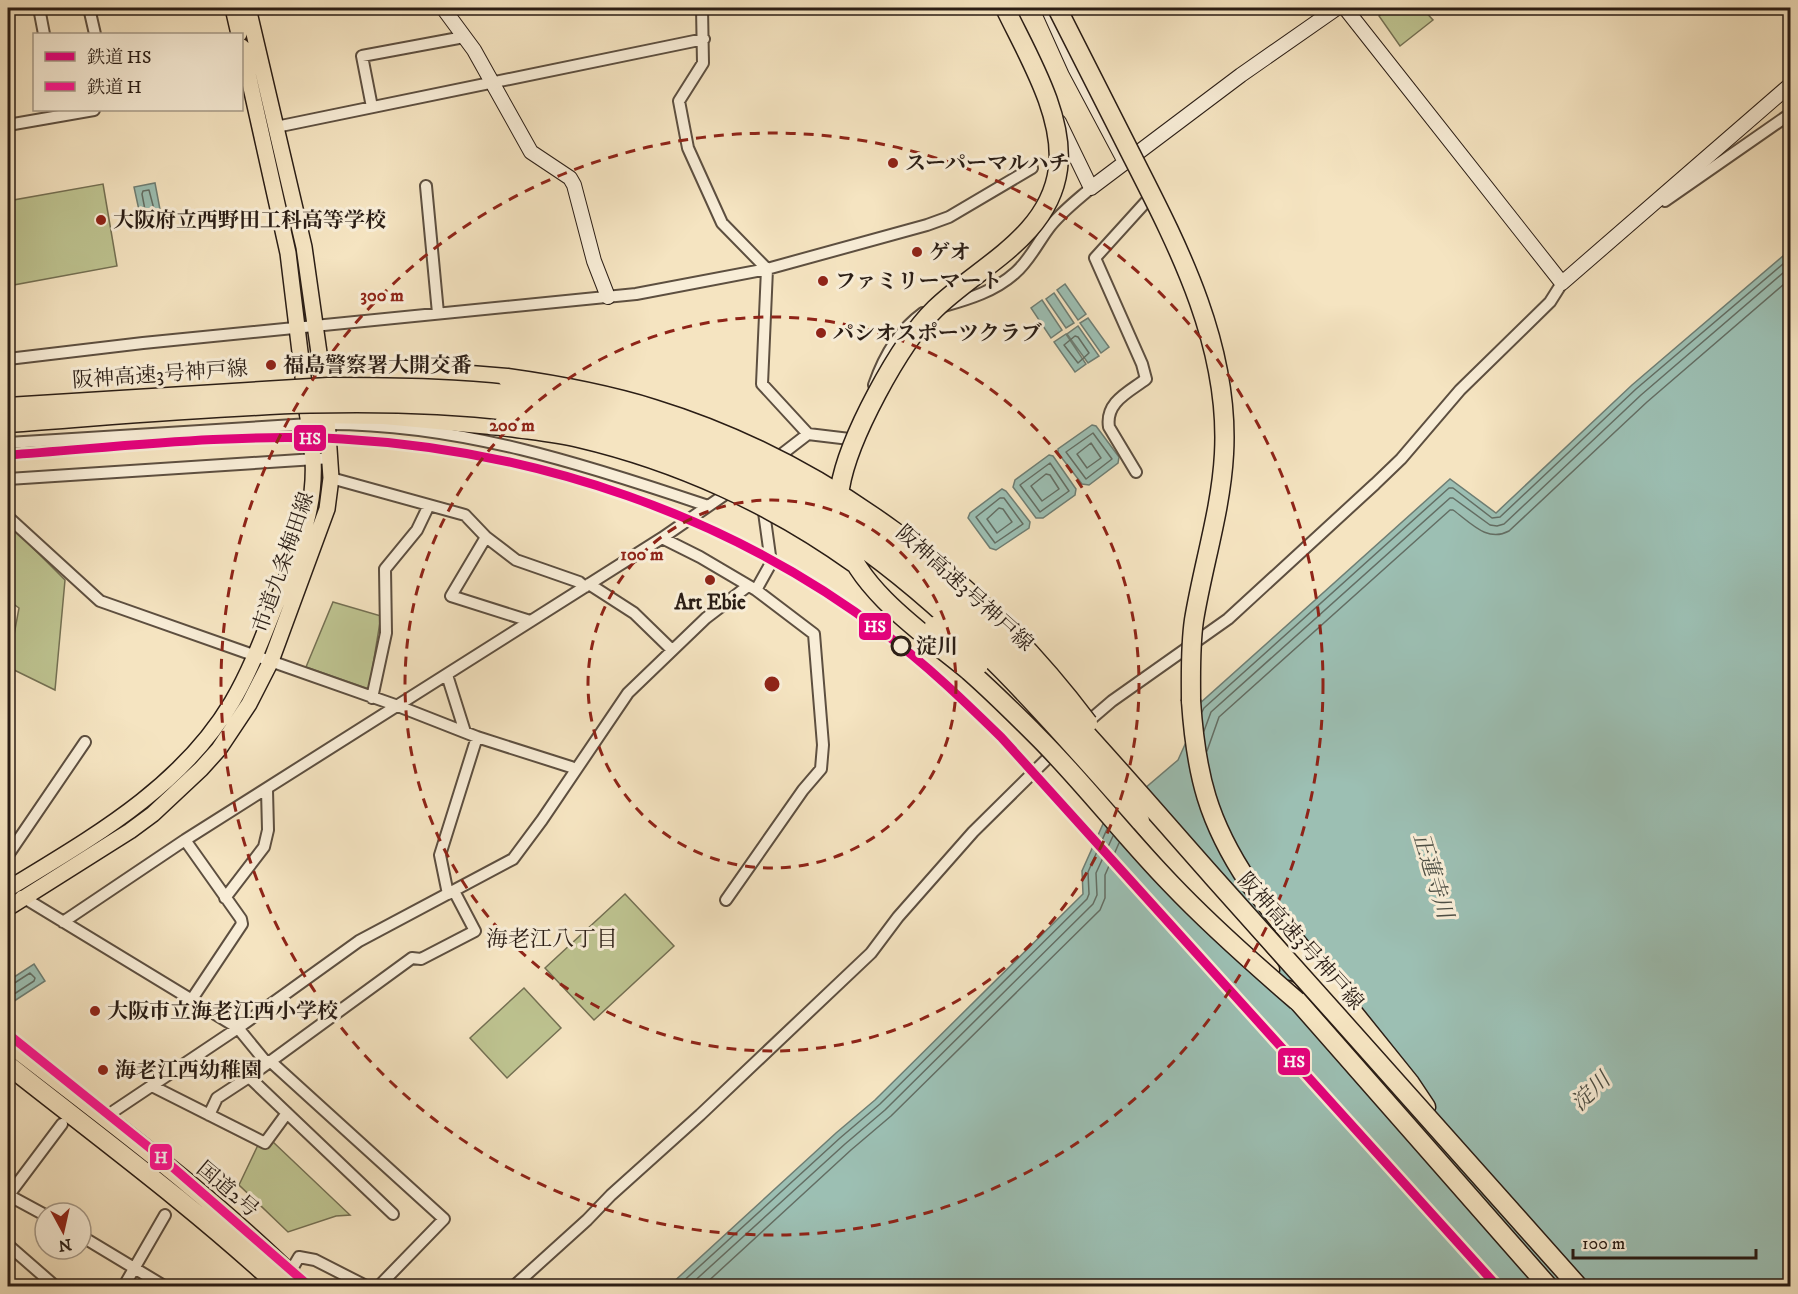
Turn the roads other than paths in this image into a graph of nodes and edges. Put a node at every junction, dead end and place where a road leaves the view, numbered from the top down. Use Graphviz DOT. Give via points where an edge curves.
graph roads {
  1 [pos="39,8"];
  2 [pos="89,8"];
  3 [pos="232,8"];
  4 [pos="248,8"];
  5 [pos="443,8"];
  6 [pos="702,8"];
  7 [pos="1003,8"];
  8 [pos="1048,8"];
  9 [pos="1057,8"];
  10 [pos="1337,8"];
  11 [pos="1345,8"];
  12 [pos="44,33"];
  13 [pos="94,33"];
  14 [pos="239,33"];
  15 [pos="464,37"];
  16 [pos="704,39"];
  17 [pos="243,52"];
  18 [pos="492,83"];
  19 [pos="1791,85"];
  20 [pos="372,107"];
  21 [pos="76,111"];
  22 [pos="59,112"];
  23 [pos="1791,114"];
  24 [pos="8,124"];
  25 [pos="276,127"];
  26 [pos="1129,159"];
  27 [pos="1032,168"];
  28 [pos="426,186"];
  29 [pos="1091,188"];
  30 [pos="1620,232"];
  31 [pos="767,269"];
  32 [pos="1562,283"];
  33 [pos="608,297"];
  34 [pos="438,313"];
  35 [pos="316,325"];
  36 [pos="298,327"];
  37 [pos="8,359"];
  38 [pos="322,371"];
  39 [pos="8,407"];
  40 [pos="319,419"];
  41 [pos="8,423"];
  42 [pos="808,434"];
  43 [pos="8,443"];
  44 [pos="331,458"];
  45 [pos="313,459"];
  46 [pos="1136,472"];
  47 [pos="754,475"];
  48 [pos="331,478"];
  49 [pos="8,479"];
  50 [pos="429,505"];
  51 [pos="708,506"];
  52 [pos="8,517"];
  53 [pos="486,537"];
  54 [pos="662,538"];
  55 [pos="587,586"];
  56 [pos="752,588"];
  57 [pos="530,621"];
  58 [pos="671,649"];
  59 [pos="256,656"];
  60 [pos="271,662"];
  61 [pos="447,675"];
  62 [pos="372,698"];
  63 [pos="398,706"];
  64 [pos="465,732"];
  65 [pos="477,737"];
  66 [pos="85,742"];
  67 [pos="575,770"];
  68 [pos="267,790"];
  69 [pos="1148,817"];
  70 [pos="185,840"];
  71 [pos="8,855"];
  72 [pos="8,889"];
  73 [pos="451,892"];
  74 [pos="24,898"];
  75 [pos="225,898"];
  76 [pos="726,900"];
  77 [pos="8,908"];
  78 [pos="63,922"];
  79 [pos="192,999"];
  80 [pos="1297,1001"];
  81 [pos="238,1028"];
  82 [pos="8,1042"];
  83 [pos="270,1061"];
  84 [pos="8,1065"];
  85 [pos="249,1077"];
  86 [pos="152,1086"];
  87 [pos="114,1111"];
  88 [pos="287,1113"];
  89 [pos="208,1114"];
  90 [pos="62,1124"];
  91 [pos="1447,1138"];
  92 [pos="8,1195"];
  93 [pos="33,1209"];
  94 [pos="393,1214"];
  95 [pos="165,1215"];
  96 [pos="93,1243"];
  97 [pos="8,1245"];
  98 [pos="135,1268"];
  99 [pos="290,1282"];
  100 [pos="55,1287"];
  101 [pos="124,1287"];
  102 [pos="164,1287"];
  103 [pos="366,1287"];
  104 [pos="379,1287"];
  105 [pos="514,1287"];
  106 [pos="1548,1287"];
  107 [pos="1578,1287"];
  1 -- 12 [label="street"];
  2 -- 13 [label="street"];
  3 -- 14 [label="main road"];
  4 -- 25 [label="main road, 市道九条梅田線"];
  5 -- 15 [label="street"];
  6 -- 16 [label="street"];
  7 -- 29 [label="street"];
  7 -- 80 [label="highway, bridge" via="1039,79 1057,132 1058,169 1054,187 1029,230 932,312 897,359 857,437 843,476 839,504 843,536 856,564 882,596 1007,707 1097,800 1169,883"];
  8 -- 26 [label="street" via="1075,68"];
  9 -- 91 [label="highway, bridge" via="1174,239 1203,310 1220,380 1224,455 1194,619 1191,660 1193,738 1208,804 1219,834 1249,883 1410,1083"];
  10 -- 26 [label="street"];
  11 -- 32 [label="street"];
  15 -- 18 [label="street"];
  15 -- 20 [label="street" via="362,56"];
  16 -- 18 [label="street"];
  16 -- 31 [label="street" via="703,63 680,100 688,148 722,223"];
  17 -- 36 [label="main road, 市道九条梅田線" via="288,254"];
  18 -- 20 [label="street"];
  18 -- 33 [label="street" via="531,152 570,178 574,185"];
  19 -- 30 [label="street"];
  20 -- 25 [label="street"];
  21 -- 22 [label="street"];
  22 -- 24 [label="street"];
  23 -- 30 [label="street"];
  25 -- 35 [label="main road, 市道九条梅田線" via="304,247"];
  26 -- 29 [label="street"];
  26 -- 46 [label="street" via="1153,194 1095,258 1146,379 1114,404 1107,419"];
  27 -- 31 [label="street" via="950,217"];
  28 -- 34 [label="street"];
  29 -- 42 [label="street" via="1063,211 1014,274 982,294 924,312 902,330 878,374 862,439"];
  30 -- 32 [label="street"];
  31 -- 33 [label="street"];
  31 -- 42 [label="street" via="762,384"];
  32 -- 105 [label="street" via="1550,302 1460,390 1375,484 1228,620 1112,700 1059,746 973,832 871,953"];
  33 -- 34 [label="street"];
  34 -- 35 [label="street"];
  35 -- 36 [label="street"];
  35 -- 38 [label="main road, 市道九条梅田線"];
  36 -- 37 [label="street"];
  36 -- 40 [label="main road, 市道九条梅田線"];
  38 -- 40 [label="main road, 市道九条梅田線"];
  38 -- 69 [label="highway, bridge" via="507,378 589,392 705,427 816,480 885,525 1002,624 1074,704"];
  39 -- 69 [label="highway, 阪神高速3号神戸線, bridge" via="328,387 425,389 537,398 676,434 755,466 796,488 879,540 918,571 1031,678"];
  40 -- 43 [label="street"];
  40 -- 44 [label="main road, 市道九条梅田線"];
  40 -- 45 [label="main road, 市道九条梅田線"];
  40 -- 51 [label="street" via="405,428 519,447"];
  40 -- 69 [label="highway, bridge" via="384,415 502,426 577,438 690,474 755,503 866,571 958,646"];
  41 -- 69 [label="highway, 阪神高速3号神戸線, bridge" via="275,405 427,405 534,414 587,424 689,455 812,515 907,582 987,653"];
  42 -- 47 [label="street"];
  44 -- 45 [label="street"];
  44 -- 48 [label="main road, 市道九条梅田線"];
  45 -- 49 [label="street"];
  45 -- 59 [label="main road, 市道九条梅田線" via="313,491 307,522"];
  47 -- 51 [label="street"];
  47 -- 56 [label="street" via="760,482 771,563"];
  48 -- 50 [label="street"];
  48 -- 60 [label="main road, 市道九条梅田線" via="327,509"];
  50 -- 53 [label="street" via="465,515"];
  50 -- 62 [label="street" via="417,530 385,569 386,633"];
  51 -- 54 [label="street"];
  52 -- 59 [label="street" via="100,601"];
  53 -- 55 [label="street" via="516,560"];
  53 -- 57 [label="street" via="451,596"];
  54 -- 55 [label="street"];
  54 -- 56 [label="street"];
  55 -- 57 [label="street"];
  55 -- 58 [label="street" via="634,613"];
  56 -- 58 [label="street" via="706,618"];
  56 -- 76 [label="street" via="814,634 823,745 821,769"];
  57 -- 61 [label="street"];
  58 -- 67 [label="street" via="628,693"];
  59 -- 60 [label="street"];
  59 -- 72 [label="main road, 市道九条梅田線" via="207,738 159,788 103,831"];
  60 -- 62 [label="street"];
  60 -- 74 [label="main road, 市道九条梅田線" via="236,725 179,791 130,831"];
  61 -- 63 [label="street"];
  61 -- 64 [label="street"];
  62 -- 63 [label="street"];
  63 -- 64 [label="street"];
  63 -- 68 [label="street"];
  64 -- 65 [label="street"];
  65 -- 67 [label="street"];
  65 -- 73 [label="street" via="440,855"];
  66 -- 71 [label="street"];
  67 -- 73 [label="street" via="513,859"];
  68 -- 70 [label="street"];
  68 -- 75 [label="street" via="268,830 264,847"];
  69 -- 80 [label="highway, 阪神高速3号神戸線, bridge"];
  69 -- 91 [label="highway, 阪神高速3号神戸線, bridge"];
  70 -- 75 [label="street"];
  70 -- 78 [label="street"];
  72 -- 74 [label="street"];
  73 -- 81 [label="street" via="359,941"];
  73 -- 83 [label="street" via="475,931 421,959 412,958"];
  74 -- 77 [label="main road, 市道九条梅田線"];
  74 -- 78 [label="street"];
  75 -- 79 [label="street" via="241,919 241,926"];
  78 -- 79 [label="street"];
  79 -- 81 [label="street"];
  80 -- 106 [label="highway, 阪神高速3号神戸線"];
  81 -- 83 [label="street"];
  81 -- 86 [label="street"];
  82 -- 99 [label="highway, 国道2号" via="182,1179"];
  83 -- 85 [label="street"];
  83 -- 104 [label="street" via="444,1220"];
  84 -- 99 [label="highway, 国道2号" via="237,1249"];
  85 -- 88 [label="street"];
  85 -- 89 [label="street" via="217,1098"];
  86 -- 87 [label="street"];
  86 -- 89 [label="street"];
  88 -- 89 [label="street" via="265,1143"];
  88 -- 94 [label="street"];
  90 -- 92 [label="street"];
  91 -- 107 [label="highway, 阪神高速3号神戸線, bridge"];
  92 -- 93 [label="street"];
  95 -- 98 [label="street"];
  96 -- 98 [label="street"];
  97 -- 100 [label="street"];
  98 -- 101 [label="street"];
  98 -- 102 [label="street"];
  99 -- 103 [label="street" via="299,1257 315,1260"];
}
